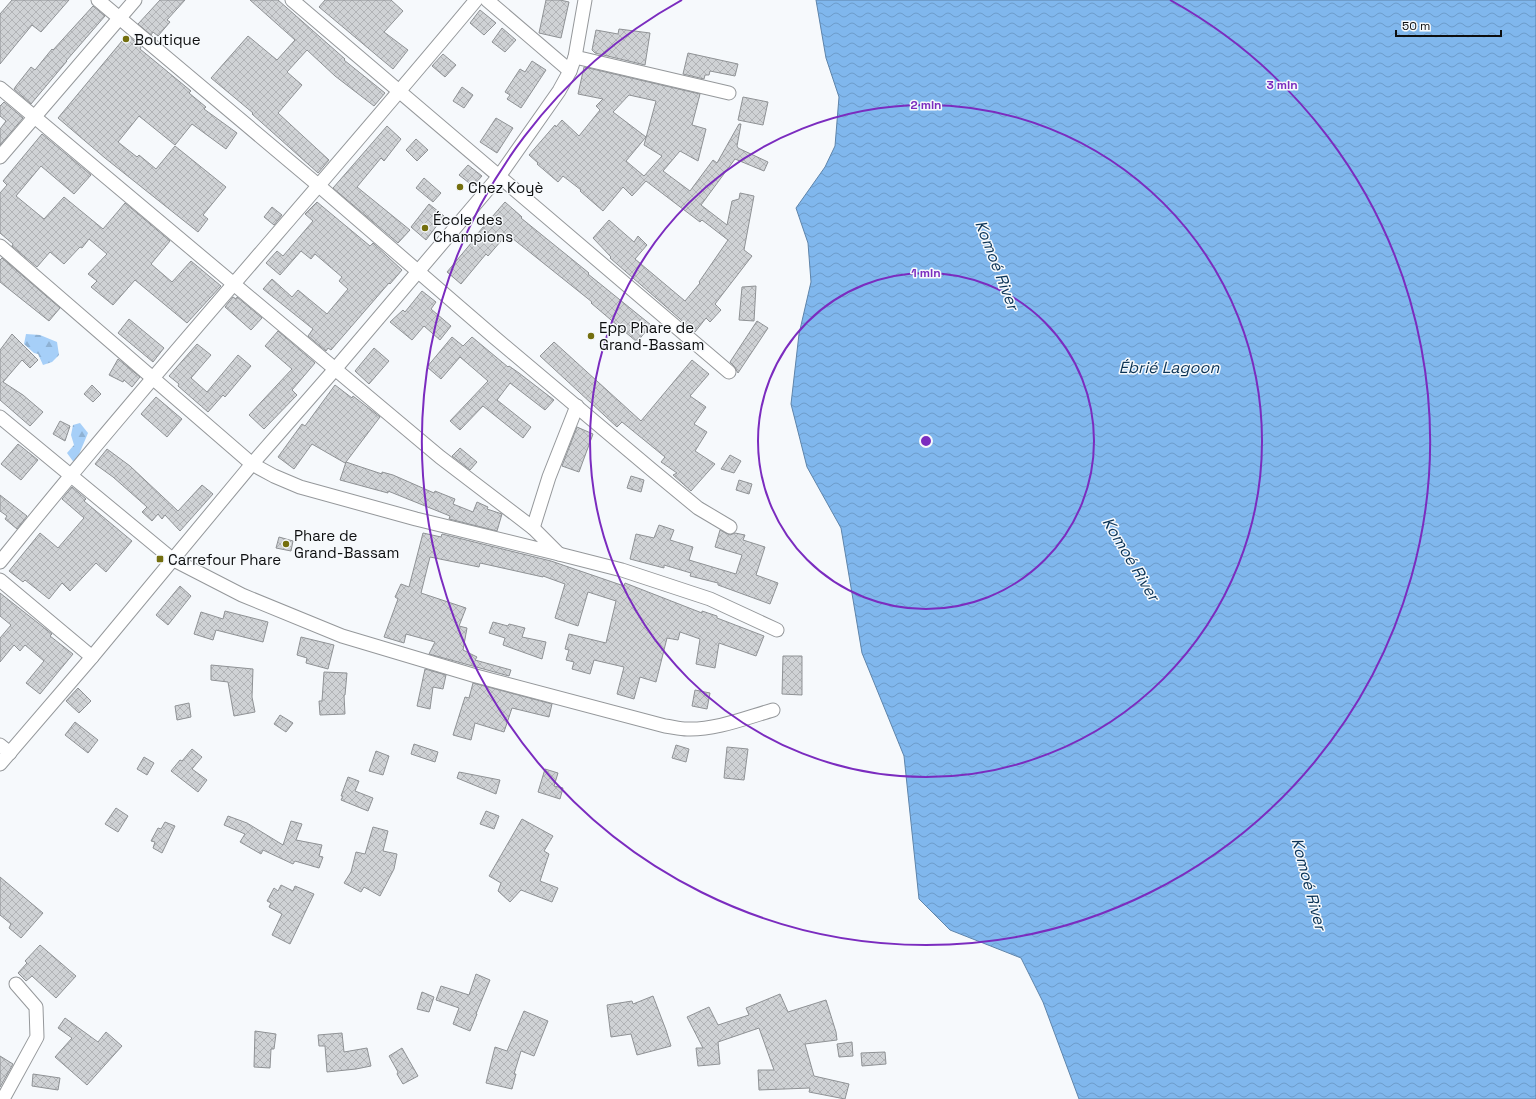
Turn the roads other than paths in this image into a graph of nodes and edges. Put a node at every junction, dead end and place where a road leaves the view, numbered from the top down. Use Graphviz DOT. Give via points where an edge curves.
graph roads {
  1 [pos="98,0"];
  2 [pos="135,0"];
  3 [pos="292,0"];
  4 [pos="476,0"];
  5 [pos="487,0"];
  6 [pos="585,0"];
  7 [pos="120,17"];
  8 [pos="575,57"];
  9 [pos="570,71"];
  10 [pos="0,88"];
  11 [pos="400,91"];
  12 [pos="729,94"];
  13 [pos="34,116"];
  14 [pos="0,157"];
  15 [pos="500,176"];
  16 [pos="318,185"];
  17 [pos="0,246"];
  18 [pos="418,271"];
  19 [pos="234,284"];
  20 [pos="336,368"];
  21 [pos="729,372"];
  22 [pos="153,377"];
  23 [pos="577,406"];
  24 [pos="0,417"];
  25 [pos="252,464"];
  26 [pos="70,476"];
  27 [pos="730,527"];
  28 [pos="533,528"];
  29 [pos="559,554"];
  30 [pos="172,559"];
  31 [pos="0,562"];
  32 [pos="0,580"];
  33 [pos="777,630"];
  34 [pos="92,657"];
  35 [pos="773,710"];
  36 [pos="5,749"];
  37 [pos="0,764"];
  38 [pos="16,984"];
  39 [pos="3,1099"];
  1 -- 7 [label="street"];
  2 -- 7 [label="street"];
  3 -- 11 [label="street"];
  4 -- 11 [label="street"];
  5 -- 9 [label="street"];
  6 -- 8 [label="street"];
  7 -- 13 [label="street"];
  7 -- 16 [label="street"];
  8 -- 9 [label="street"];
  8 -- 12 [label="street"];
  9 -- 15 [label="street"];
  10 -- 13 [label="street"];
  11 -- 15 [label="street"];
  11 -- 16 [label="street"];
  13 -- 14 [label="street"];
  13 -- 19 [label="street"];
  15 -- 18 [label="street"];
  15 -- 21 [label="street"];
  16 -- 18 [label="street"];
  16 -- 19 [label="street"];
  17 -- 22 [label="street"];
  18 -- 20 [label="street"];
  18 -- 23 [label="street"];
  19 -- 20 [label="street"];
  19 -- 22 [label="street"];
  20 -- 25 [label="street"];
  20 -- 28 [label="street" via="440,457"];
  22 -- 25 [label="street"];
  22 -- 26 [label="street"];
  23 -- 27 [label="street" via="698,508"];
  23 -- 28 [label="street" via="549,477"];
  24 -- 26 [label="street"];
  25 -- 29 [label="street" via="300,487"];
  25 -- 30 [label="street"];
  26 -- 30 [label="street"];
  26 -- 31 [label="street"];
  28 -- 29 [label="street"];
  29 -- 33 [label="street" via="622,570 710,599"];
  30 -- 34 [label="street"];
  30 -- 35 [label="street" via="242,595 342,636 476,676 665,726 686,729 716,726"];
  32 -- 34 [label="street"];
  34 -- 36 [label="street"];
  36 -- 37 [label="street"];
  38 -- 39 [label="street" via="36,1007 37,1037"];
}
